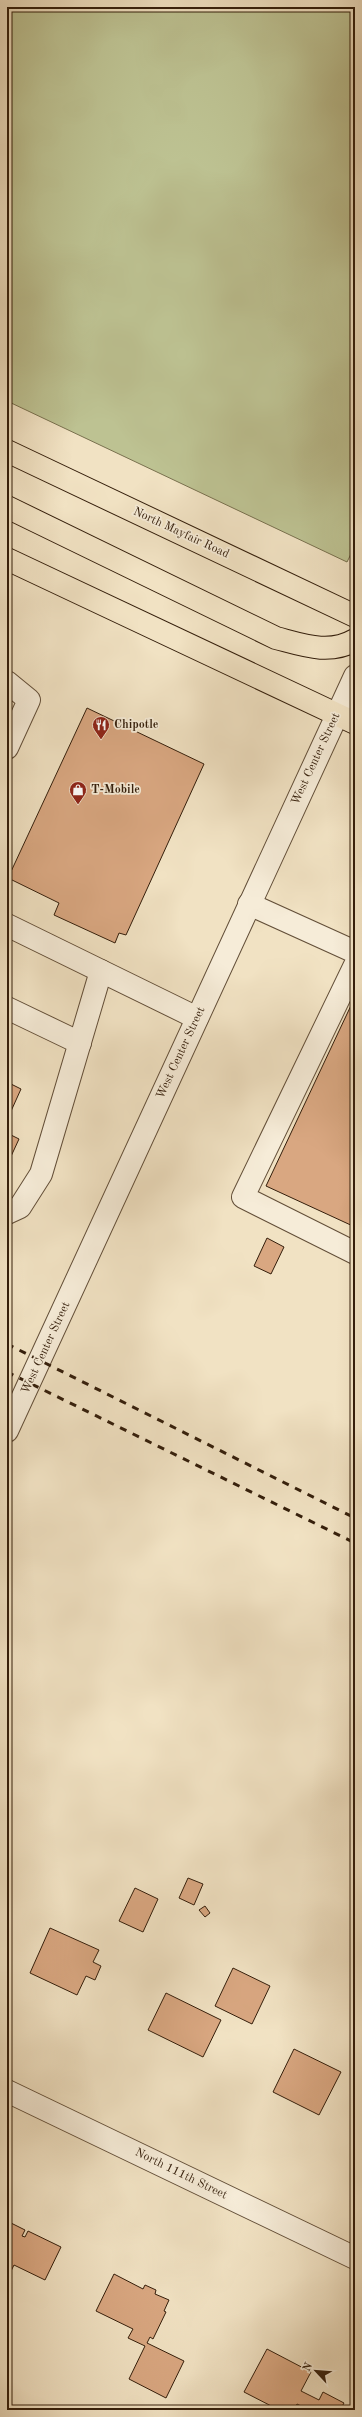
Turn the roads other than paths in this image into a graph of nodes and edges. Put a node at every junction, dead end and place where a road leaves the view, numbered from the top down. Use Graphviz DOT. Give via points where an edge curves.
graph roads {
  1 [pos="7,451"];
  2 [pos="7,507"];
  3 [pos="7,559"];
  4 [pos="355,616"];
  5 [pos="355,640"];
  6 [pos="355,676"];
  7 [pos="7,682"];
  8 [pos="349,716"];
  9 [pos="7,748"];
  10 [pos="250,904"];
  11 [pos="7,925"];
  12 [pos="355,952"];
  13 [pos="355,965"];
  14 [pos="101,971"];
  15 [pos="7,1008"];
  16 [pos="197,1018"];
  17 [pos="80,1043"];
  18 [pos="7,1213"];
  19 [pos="355,1254"];
  20 [pos="7,1431"];
  21 [pos="7,2091"];
  22 [pos="355,2258"];
  1 -- 4 [label="main road, North Mayfair Road"];
  2 -- 5 [label="main road" via="276,638 320,649 345,646"];
  3 -- 8 [label="main road"];
  6 -- 8 [label="street, West Center Street"];
  7 -- 9 [label="street" via="28,700"];
  8 -- 10 [label="street, West Center Street"];
  10 -- 12 [label="street"];
  10 -- 16 [label="street, West Center Street"];
  11 -- 14 [label="street"];
  13 -- 19 [label="street" via="243,1197"];
  14 -- 16 [label="street"];
  14 -- 17 [label="street"];
  15 -- 17 [label="street"];
  16 -- 20 [label="street, West Center Street"];
  17 -- 18 [label="street" via="41,1174 20,1208"];
  21 -- 22 [label="street, North 111th Street"];
}
